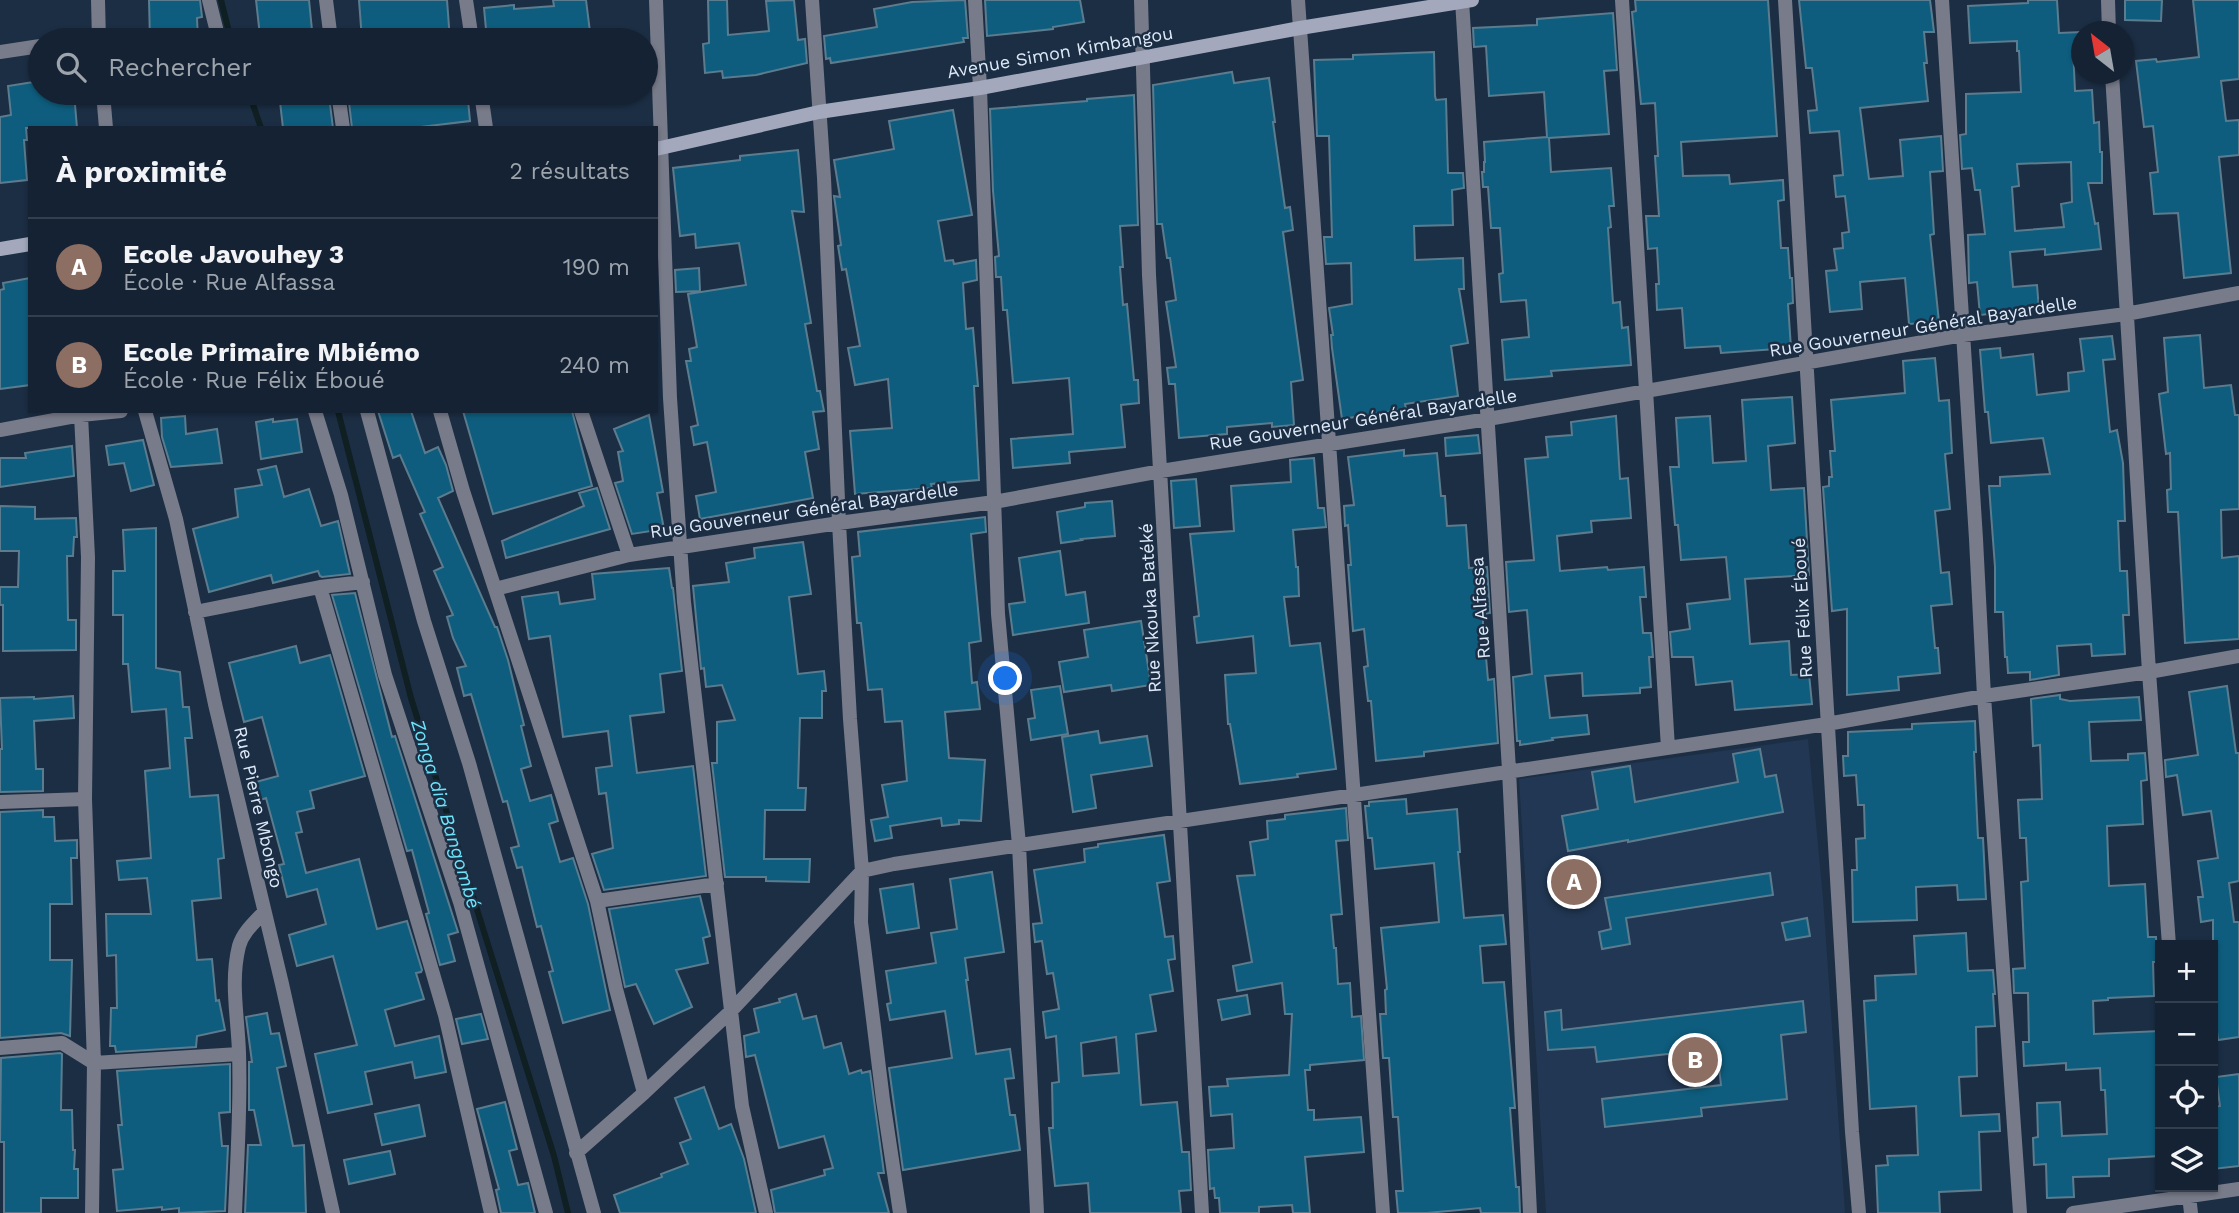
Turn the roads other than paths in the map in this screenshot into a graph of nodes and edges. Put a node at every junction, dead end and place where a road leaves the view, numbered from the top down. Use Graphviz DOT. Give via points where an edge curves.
graph roads {
  1 [pos="98,0"];
  2 [pos="209,0"];
  3 [pos="326,0"];
  4 [pos="466,0"];
  5 [pos="656,0"];
  6 [pos="812,0"];
  7 [pos="975,0"];
  8 [pos="1141,0"];
  9 [pos="1298,0"];
  10 [pos="1622,0"];
  11 [pos="1785,0"];
  12 [pos="1942,0"];
  13 [pos="2108,0"];
  14 [pos="1465,1"];
  15 [pos="2109,21"];
  16 [pos="99,28"];
  17 [pos="216,28"];
  18 [pos="330,28"];
  19 [pos="470,28"];
  20 [pos="657,28"];
  21 [pos="1300,28"];
  22 [pos="28,48"];
  23 [pos="0,52"];
  24 [pos="1143,57"];
  25 [pos="2113,84"];
  26 [pos="980,88"];
  27 [pos="658,99"];
  28 [pos="104,105"];
  29 [pos="340,105"];
  30 [pos="483,105"];
  31 [pos="819,112"];
  32 [pos="106,126"];
  33 [pos="343,126"];
  34 [pos="486,126"];
  35 [pos="659,148"];
  36 [pos="28,244"];
  37 [pos="0,249"];
  38 [pos="2239,293"];
  39 [pos="2126,314"];
  40 [pos="1963,335"];
  41 [pos="1805,363"];
  42 [pos="1646,392"];
  43 [pos="101,413"];
  44 [pos="146,413"];
  45 [pos="316,413"];
  46 [pos="368,413"];
  47 [pos="441,413"];
  48 [pos="581,413"];
  49 [pos="81,415"];
  50 [pos="1488,419"];
  51 [pos="0,430"];
  52 [pos="1328,445"];
  53 [pos="1161,471"];
  54 [pos="994,502"];
  55 [pos="839,523"];
  56 [pos="680,547"];
  57 [pos="628,555"];
  58 [pos="363,582"];
  59 [pos="320,587"];
  60 [pos="495,589"];
  61 [pos="195,612"];
  62 [pos="2239,656"];
  63 [pos="2149,672"];
  64 [pos="1984,696"];
  65 [pos="1827,724"];
  66 [pos="1668,748"];
  67 [pos="1509,770"];
  68 [pos="1354,794"];
  69 [pos="85,799"];
  70 [pos="0,802"];
  71 [pos="1181,819"];
  72 [pos="1019,845"];
  73 [pos="862,871"];
  74 [pos="718,884"];
  75 [pos="597,901"];
  76 [pos="264,912"];
  77 [pos="2169,940"];
  78 [pos="730,1012"];
  79 [pos="0,1048"];
  80 [pos="239,1054"];
  81 [pos="94,1063"];
  82 [pos="644,1093"];
  83 [pos="576,1153"];
  84 [pos="2239,1189"];
  85 [pos="2218,1190"];
  86 [pos="2188,1192"];
  87 [pos="92,1213"];
  88 [pos="235,1213"];
  89 [pos="333,1213"];
  90 [pos="491,1213"];
  91 [pos="546,1213"];
  92 [pos="594,1213"];
  93 [pos="766,1213"];
  94 [pos="900,1213"];
  95 [pos="1037,1213"];
  96 [pos="1202,1213"];
  97 [pos="1383,1213"];
  98 [pos="1530,1213"];
  99 [pos="1859,1213"];
  100 [pos="2020,1213"];
  101 [pos="2073,1213"];
  102 [pos="2191,1213"];
  1 -- 16 [label="street"];
  2 -- 17 [label="street"];
  3 -- 18 [label="street"];
  4 -- 19 [label="street"];
  5 -- 20 [label="street"];
  6 -- 31 [label="street"];
  7 -- 26 [label="street"];
  8 -- 24 [label="street, Rue Nkouka Batéké"];
  9 -- 21 [label="street"];
  10 -- 42 [label="street"];
  11 -- 41 [label="street, Rue Félix Éboué"];
  12 -- 40 [label="street"];
  13 -- 15 [label="street"];
  14 -- 21 [label="street, Avenue Simon Kimbangou"];
  14 -- 50 [label="street, Rue Alfassa"];
  21 -- 24 [label="street, Avenue Simon Kimbangou"];
  21 -- 52 [label="street"];
  22 -- 23 [label="street"];
  24 -- 26 [label="street, Avenue Simon Kimbangou"];
  24 -- 53 [label="street, Rue Nkouka Batéké"];
  25 -- 39 [label="street"];
  26 -- 31 [label="street, Avenue Simon Kimbangou"];
  26 -- 54 [label="street"];
  27 -- 35 [label="street"];
  28 -- 32 [label="street"];
  29 -- 33 [label="street"];
  30 -- 34 [label="street"];
  31 -- 35 [label="street, Avenue Simon Kimbangou"];
  31 -- 55 [label="street"];
  35 -- 56 [label="street"];
  36 -- 37 [label="street"];
  38 -- 39 [label="street, Rue Gouverneur Général Bayardelle"];
  39 -- 40 [label="street, Rue Gouverneur Général Bayardelle"];
  39 -- 63 [label="street"];
  40 -- 41 [label="street, Rue Gouverneur Général Bayardelle"];
  40 -- 64 [label="street"];
  41 -- 42 [label="street, Rue Gouverneur Général Bayardelle"];
  41 -- 65 [label="street, Rue Félix Éboué"];
  42 -- 50 [label="street, Rue Gouverneur Général Bayardelle"];
  42 -- 66 [label="street"];
  43 -- 49 [label="street"];
  44 -- 61 [label="street, Rue Pierre Mbongo" via="176,519"];
  45 -- 58 [label="street"];
  46 -- 83 [label="street"];
  47 -- 60 [label="street"];
  48 -- 57 [label="street"];
  49 -- 51 [label="street"];
  49 -- 69 [label="street" via="88,557"];
  50 -- 52 [label="street, Rue Gouverneur Général Bayardelle"];
  50 -- 67 [label="street, Rue Alfassa"];
  52 -- 53 [label="street, Rue Gouverneur Général Bayardelle"];
  52 -- 68 [label="street"];
  53 -- 54 [label="street, Rue Gouverneur Général Bayardelle"];
  53 -- 71 [label="street, Rue Nkouka Batéké"];
  54 -- 55 [label="street, Rue Gouverneur Général Bayardelle"];
  54 -- 72 [label="street" via="998,614"];
  55 -- 56 [label="street, Rue Gouverneur Général Bayardelle"];
  55 -- 73 [label="street"];
  56 -- 57 [label="street, Rue Gouverneur Général Bayardelle"];
  56 -- 74 [label="street"];
  57 -- 60 [label="street, Rue Gouverneur Général Bayardelle"];
  58 -- 59 [label="street"];
  58 -- 91 [label="street" via="385,676 460,902"];
  59 -- 61 [label="street"];
  59 -- 90 [label="street" via="445,1016"];
  60 -- 75 [label="street"];
  61 -- 76 [label="street, Rue Pierre Mbongo"];
  62 -- 63 [label="street"];
  63 -- 64 [label="street"];
  63 -- 77 [label="street"];
  64 -- 65 [label="street"];
  64 -- 100 [label="street"];
  65 -- 66 [label="street"];
  65 -- 99 [label="street, Rue Félix Éboué"];
  66 -- 67 [label="street"];
  67 -- 68 [label="street"];
  67 -- 98 [label="street, Rue Alfassa"];
  68 -- 71 [label="street"];
  68 -- 97 [label="street"];
  69 -- 70 [label="street"];
  69 -- 81 [label="street"];
  71 -- 72 [label="street"];
  71 -- 96 [label="street, Rue Nkouka Batéké"];
  72 -- 73 [label="street"];
  72 -- 95 [label="street"];
  73 -- 78 [label="street"];
  73 -- 94 [label="street" via="861,922"];
  74 -- 75 [label="street"];
  74 -- 78 [label="street"];
  75 -- 82 [label="street"];
  76 -- 80 [label="street" via="246,932 236,963"];
  76 -- 89 [label="street, Rue Pierre Mbongo"];
  78 -- 82 [label="street"];
  78 -- 93 [label="street" via="742,1106"];
  79 -- 81 [label="street" via="62,1043"];
  80 -- 81 [label="street"];
  80 -- 88 [label="street"];
  81 -- 87 [label="street"];
  82 -- 83 [label="street"];
  83 -- 92 [label="street"];
  84 -- 85 [label="street"];
  86 -- 101 [label="street"];
  86 -- 102 [label="street"];
}
